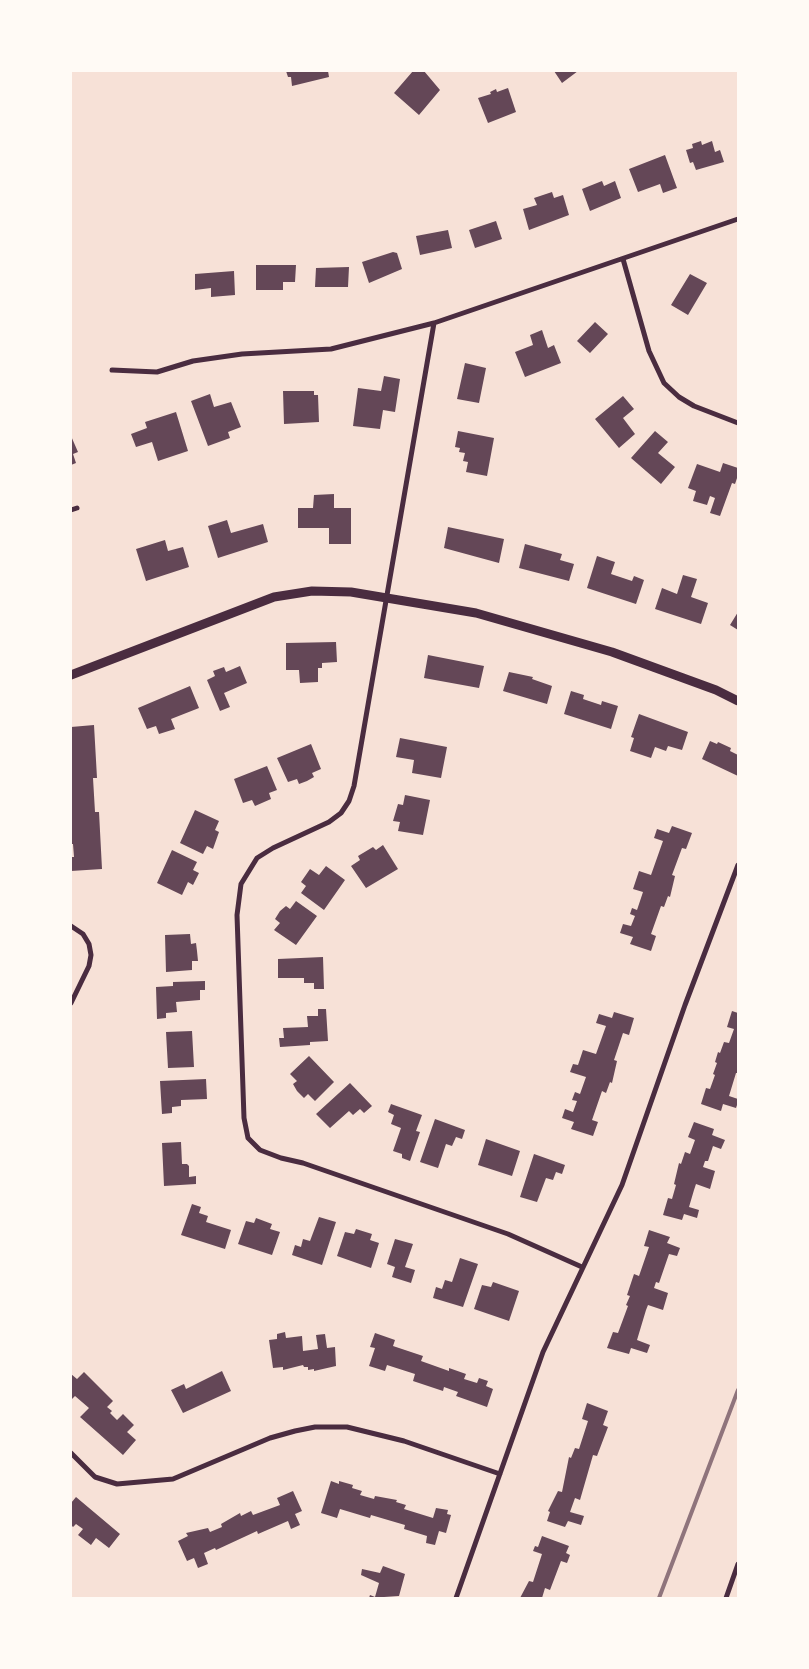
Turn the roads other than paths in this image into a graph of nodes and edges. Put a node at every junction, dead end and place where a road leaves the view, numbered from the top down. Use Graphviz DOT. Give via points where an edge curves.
graph roads {
  1 [pos="738,219"];
  2 [pos="623,259"];
  3 [pos="434,324"];
  4 [pos="112,370"];
  5 [pos="738,423"];
  6 [pos="77,508"];
  7 [pos="71,510"];
  8 [pos="386,597"];
  9 [pos="71,675"];
  10 [pos="738,701"];
  11 [pos="738,866"];
  12 [pos="71,926"];
  13 [pos="71,1003"];
  14 [pos="582,1267"];
  15 [pos="71,1453"];
  16 [pos="500,1474"];
  17 [pos="738,1564"];
  18 [pos="731,1583"];
  19 [pos="738,1585"];
  20 [pos="456,1598"];
  21 [pos="726,1598"];
  1 -- 2 [label="street"];
  2 -- 3 [label="street"];
  2 -- 5 [label="street" via="649,350 664,383 679,398"];
  3 -- 4 [label="street" via="331,349 242,354 193,361 158,372"];
  3 -- 8 [label="street"];
  6 -- 7 [label="street"];
  8 -- 9 [label="street" via="312,591 274,597"];
  8 -- 10 [label="street" via="476,613 612,652"];
  8 -- 14 [label="street" via="349,801 329,822 257,858 241,884 237,914 244,1118 248,1138 260,1150 508,1234"];
  11 -- 14 [label="street" via="622,1185"];
  12 -- 13 [label="street" via="83,934 91,955"];
  14 -- 16 [label="street" via="543,1352"];
  15 -- 16 [label="street" via="95,1477 117,1484 173,1479 270,1438 315,1427 346,1427 404,1441"];
  16 -- 20 [label="street"];
  17 -- 18 [label="street"];
  18 -- 19 [label="street"];
  18 -- 21 [label="street"];
}
